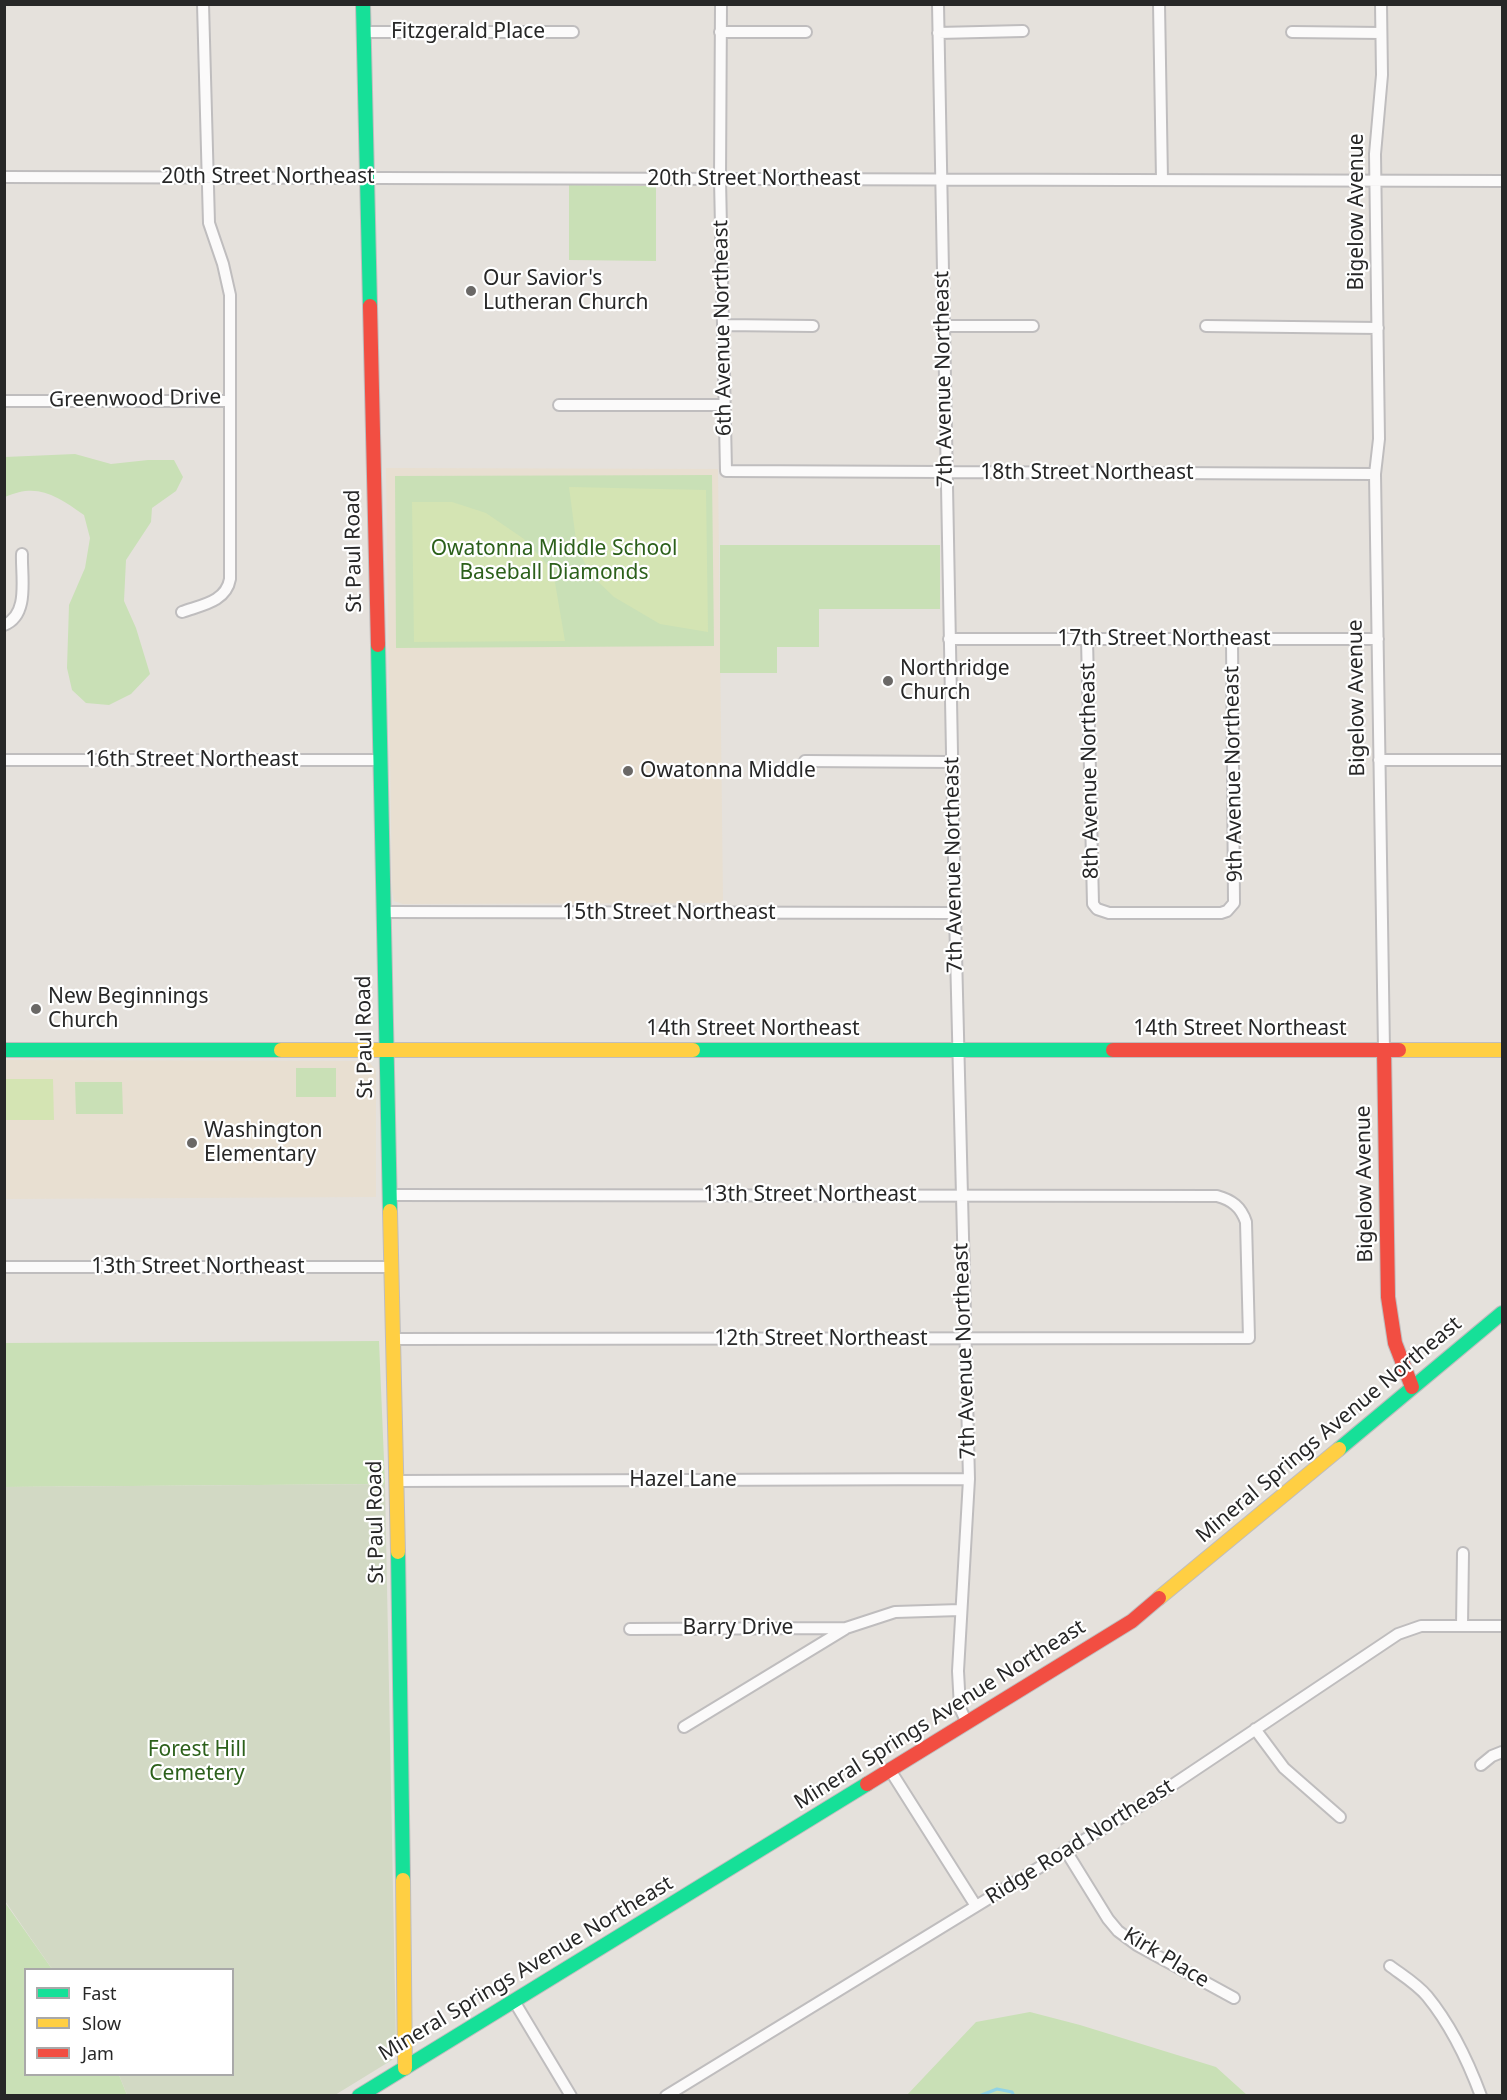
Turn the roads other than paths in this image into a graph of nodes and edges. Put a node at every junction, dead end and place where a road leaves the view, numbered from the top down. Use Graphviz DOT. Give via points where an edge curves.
graph roads {
  1 [pos="203,4"];
  2 [pos="363,4"];
  3 [pos="720,4"];
  4 [pos="938,4"];
  5 [pos="1159,4"];
  6 [pos="1381,4"];
  7 [pos="1023,31"];
  8 [pos="363,32"];
  9 [pos="573,32"];
  10 [pos="720,32"];
  11 [pos="806,32"];
  12 [pos="1292,32"];
  13 [pos="938,33"];
  14 [pos="1381,33"];
  15 [pos="4,177"];
  16 [pos="207,177"];
  17 [pos="367,177"];
  18 [pos="720,179"];
  19 [pos="941,179"];
  20 [pos="1162,180"];
  21 [pos="1376,180"];
  22 [pos="1503,181"];
  23 [pos="723,326"];
  24 [pos="813,326"];
  25 [pos="943,326"];
  26 [pos="1033,326"];
  27 [pos="1206,326"];
  28 [pos="1378,328"];
  29 [pos="4,401"];
  30 [pos="230,401"];
  31 [pos="559,405"];
  32 [pos="725,405"];
  33 [pos="726,471"];
  34 [pos="946,472"];
  35 [pos="1375,474"];
  36 [pos="22,554"];
  37 [pos="182,612"];
  38 [pos="4,625"];
  39 [pos="949,639"];
  40 [pos="1087,639"];
  41 [pos="1232,639"];
  42 [pos="1378,639"];
  43 [pos="4,760"];
  44 [pos="380,760"];
  45 [pos="1379,760"];
  46 [pos="1503,760"];
  47 [pos="805,761"];
  48 [pos="952,762"];
  49 [pos="1231,908"];
  50 [pos="384,912"];
  51 [pos="954,913"];
  52 [pos="4,1050"];
  53 [pos="387,1050"];
  54 [pos="958,1050"];
  55 [pos="1384,1050"];
  56 [pos="1503,1050"];
  57 [pos="390,1195"];
  58 [pos="961,1195"];
  59 [pos="4,1267"];
  60 [pos="392,1267"];
  61 [pos="1503,1313"];
  62 [pos="1249,1338"];
  63 [pos="393,1339"];
  64 [pos="964,1339"];
  65 [pos="1412,1387"];
  66 [pos="969,1479"];
  67 [pos="396,1481"];
  68 [pos="1463,1552"];
  69 [pos="960,1610"];
  70 [pos="1462,1626"];
  71 [pos="1503,1626"];
  72 [pos="846,1628"];
  73 [pos="630,1629"];
  74 [pos="967,1723"];
  75 [pos="684,1727"];
  76 [pos="1255,1729"];
  77 [pos="1503,1752"];
  78 [pos="1481,1765"];
  79 [pos="890,1770"];
  80 [pos="1340,1817"];
  81 [pos="1066,1851"];
  82 [pos="976,1906"];
  83 [pos="1389,1966"];
  84 [pos="1234,1998"];
  85 [pos="514,2001"];
  86 [pos="405,2068"];
  87 [pos="682,2091"];
  88 [pos="359,2096"];
  89 [pos="571,2096"];
  90 [pos="666,2096"];
  91 [pos="1481,2096"];
  1 -- 16 [label="street, Greenwood Drive"];
  2 -- 8 [label="street, St Paul Road"];
  3 -- 10 [label="street, 6th Avenue Northeast"];
  4 -- 13 [label="street, 7th Avenue Northeast"];
  5 -- 20 [label="street"];
  6 -- 14 [label="street, Bigelow Avenue"];
  7 -- 13 [label="street"];
  8 -- 9 [label="street, Fitzgerald Place"];
  8 -- 17 [label="street, St Paul Road"];
  10 -- 11 [label="street"];
  10 -- 18 [label="street, 6th Avenue Northeast"];
  12 -- 14 [label="street"];
  13 -- 19 [label="street, 7th Avenue Northeast"];
  14 -- 21 [label="street, Bigelow Avenue"];
  15 -- 16 [label="street, 20th Street Northeast"];
  16 -- 17 [label="street, 20th Street Northeast"];
  16 -- 30 [label="street, Greenwood Drive" via="209,223 230,295"];
  17 -- 18 [label="street, 20th Street Northeast"];
  17 -- 44 [label="street, St Paul Road"];
  18 -- 19 [label="street, 20th Street Northeast"];
  18 -- 23 [label="street, 6th Avenue Northeast"];
  19 -- 20 [label="street, 20th Street Northeast"];
  19 -- 25 [label="street, 7th Avenue Northeast"];
  20 -- 21 [label="street, 20th Street Northeast"];
  21 -- 22 [label="street, 20th Street Northeast"];
  21 -- 28 [label="street, Bigelow Avenue"];
  23 -- 24 [label="street"];
  23 -- 32 [label="street, 6th Avenue Northeast"];
  25 -- 26 [label="street"];
  25 -- 34 [label="street, 7th Avenue Northeast"];
  27 -- 28 [label="street"];
  28 -- 35 [label="street, Bigelow Avenue" via="1379,439"];
  29 -- 30 [label="street, Greenwood Drive"];
  30 -- 37 [label="street" via="229,587 219,598"];
  31 -- 32 [label="street"];
  32 -- 33 [label="street, 6th Avenue Northeast"];
  33 -- 34 [label="street, 18th Street Northeast"];
  34 -- 35 [label="street, 18th Street Northeast"];
  34 -- 39 [label="street, 7th Avenue Northeast"];
  35 -- 42 [label="street, Bigelow Avenue"];
  36 -- 38 [label="street" via="21,605 15,619"];
  39 -- 40 [label="street, 17th Street Northeast"];
  39 -- 48 [label="street, 7th Avenue Northeast"];
  40 -- 41 [label="street, 17th Street Northeast"];
  40 -- 49 [label="street, 8th Avenue Northeast" via="1093,904 1109,913 1221,913"];
  41 -- 42 [label="street, 17th Street Northeast"];
  41 -- 49 [label="street, 9th Avenue Northeast" via="1236,897"];
  42 -- 45 [label="street, Bigelow Avenue"];
  43 -- 44 [label="street, 16th Street Northeast"];
  44 -- 50 [label="street, St Paul Road"];
  45 -- 46 [label="street"];
  45 -- 55 [label="street, Bigelow Avenue"];
  47 -- 48 [label="street"];
  48 -- 51 [label="street, 7th Avenue Northeast"];
  50 -- 51 [label="street, 15th Street Northeast"];
  50 -- 53 [label="street, St Paul Road"];
  51 -- 54 [label="street, 7th Avenue Northeast"];
  52 -- 53 [label="street, 14th Street Northeast"];
  53 -- 54 [label="street, 14th Street Northeast"];
  53 -- 57 [label="street, St Paul Road"];
  54 -- 55 [label="street, 14th Street Northeast"];
  54 -- 58 [label="street, 7th Avenue Northeast"];
  55 -- 56 [label="street, 14th Street Northeast"];
  55 -- 65 [label="street, Bigelow Avenue" via="1389,1298 1395,1344"];
  57 -- 58 [label="street, 13th Street Northeast"];
  57 -- 60 [label="street, St Paul Road"];
  58 -- 62 [label="street, 13th Street Northeast" via="1217,1196 1229,1200 1240,1209 1246,1222"];
  58 -- 64 [label="street, 7th Avenue Northeast"];
  59 -- 60 [label="street, 13th Street Northeast"];
  60 -- 63 [label="street, St Paul Road"];
  61 -- 65 [label="street, Mineral Springs Avenue Northeast"];
  62 -- 64 [label="street, 12th Street Northeast"];
  63 -- 64 [label="street, 12th Street Northeast"];
  63 -- 67 [label="street, St Paul Road"];
  64 -- 66 [label="street, 7th Avenue Northeast"];
  65 -- 74 [label="street, Mineral Springs Avenue Northeast" via="1132,1621"];
  66 -- 67 [label="street, Hazel Lane"];
  66 -- 69 [label="street, 7th Avenue Northeast"];
  67 -- 86 [label="street, St Paul Road"];
  68 -- 70 [label="street"];
  69 -- 72 [label="street, Barry Drive" via="895,1612"];
  69 -- 74 [label="street, 7th Avenue Northeast" via="960,1708"];
  70 -- 71 [label="street, Ridge Road Northeast"];
  70 -- 76 [label="street, Ridge Road Northeast" via="1421,1626 1398,1634"];
  72 -- 73 [label="street, Barry Drive"];
  72 -- 75 [label="street, Barry Drive"];
  74 -- 79 [label="street, Mineral Springs Avenue Northeast"];
  76 -- 80 [label="street" via="1284,1768"];
  76 -- 81 [label="street, Ridge Road Northeast"];
  77 -- 78 [label="street"];
  79 -- 82 [label="street"];
  79 -- 85 [label="street, Mineral Springs Avenue Northeast"];
  81 -- 82 [label="street, Ridge Road Northeast"];
  81 -- 84 [label="street, Kirk Place" via="1118,1931"];
  82 -- 87 [label="street, Ridge Road Northeast"];
  83 -- 91 [label="street" via="1426,1995 1456,2041"];
  85 -- 86 [label="street, Mineral Springs Avenue Northeast"];
  85 -- 89 [label="street"];
  86 -- 88 [label="street, Mineral Springs Avenue Northeast"];
  87 -- 90 [label="street, Ridge Road Northeast"];
}
